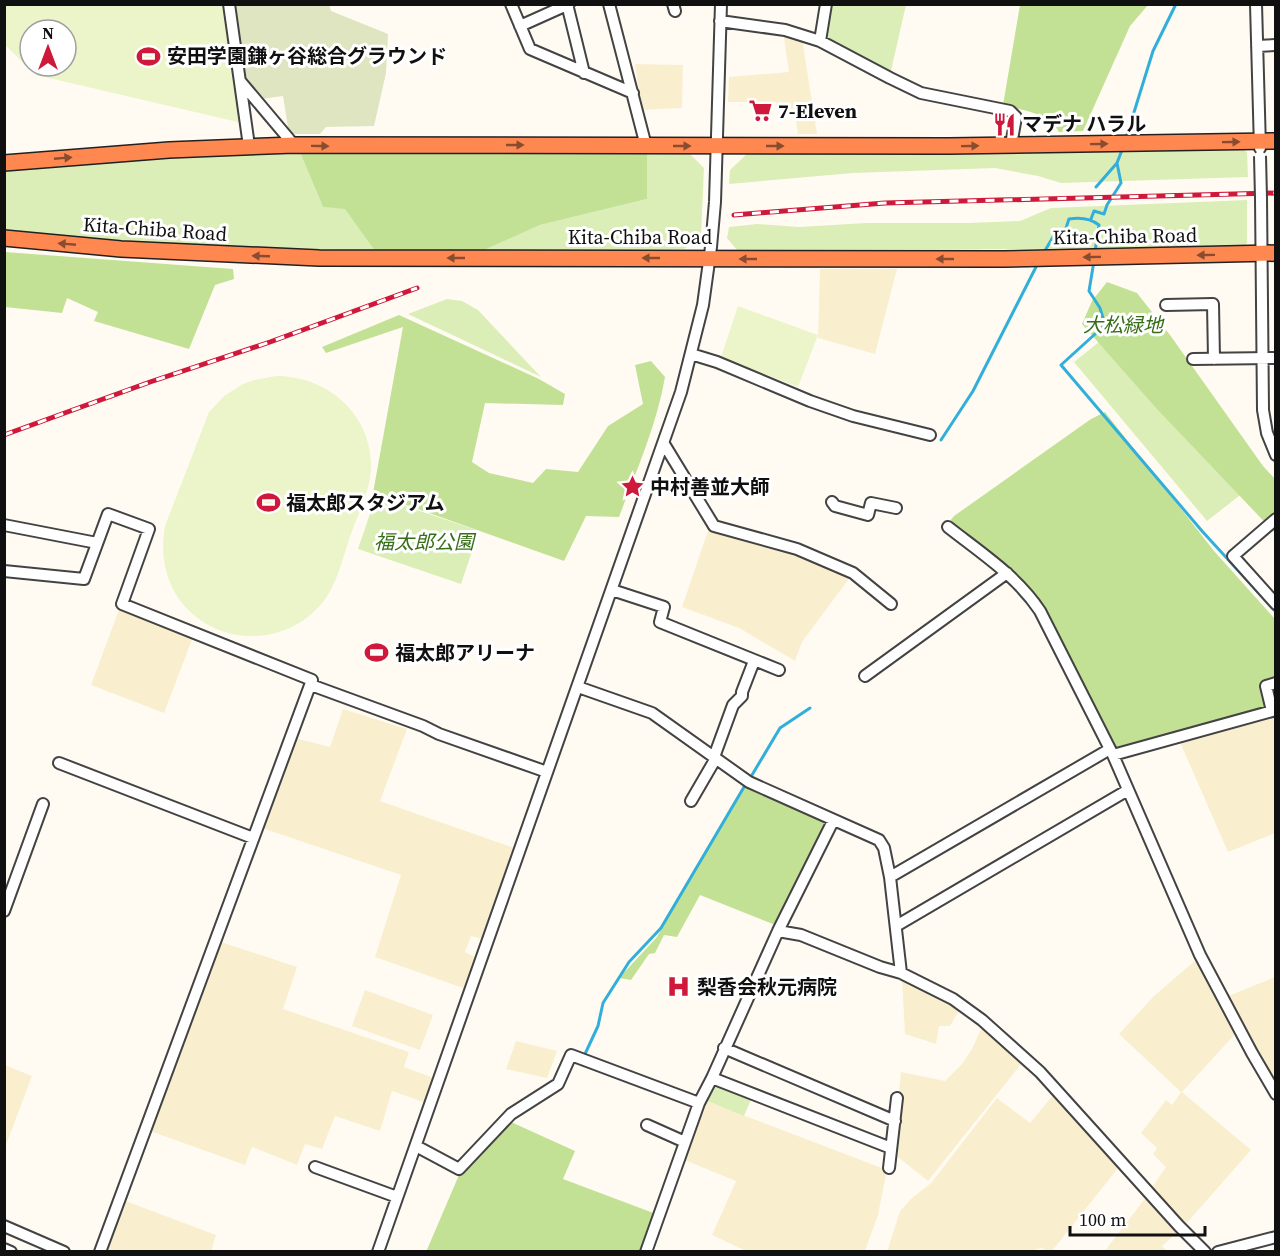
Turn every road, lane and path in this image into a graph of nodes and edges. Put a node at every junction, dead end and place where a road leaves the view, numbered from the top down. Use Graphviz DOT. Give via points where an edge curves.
graph roads {
  1 [pos="229,4"];
  2 [pos="511,4"];
  3 [pos="609,4"];
  4 [pos="721,4"];
  5 [pos="826,4"];
  6 [pos="1256,4"];
  7 [pos="568,5"];
  8 [pos="720,21"];
  9 [pos="520,26"];
  10 [pos="820,41"];
  11 [pos="1275,45"];
  12 [pos="1257,46"];
  13 [pos="584,73"];
  14 [pos="240,81"];
  15 [pos="633,93"];
  16 [pos="294,145"];
  17 [pos="1011,145"];
  18 [pos="249,146"];
  19 [pos="646,146"];
  20 [pos="717,146"];
  21 [pos="1265,146"];
  22 [pos="4,163"];
  23 [pos="4,238"];
  24 [pos="1266,250"];
  25 [pos="710,259"];
  26 [pos="1166,305"];
  27 [pos="691,354"];
  28 [pos="1262,358"];
  29 [pos="1275,358"];
  30 [pos="1194,359"];
  31 [pos="1214,359"];
  32 [pos="930,435"];
  33 [pos="664,444"];
  34 [pos="1275,455"];
  35 [pos="832,502"];
  36 [pos="896,508"];
  37 [pos="1275,519"];
  38 [pos="4,525"];
  39 [pos="948,527"];
  40 [pos="97,543"];
  41 [pos="4,571"];
  42 [pos="1007,573"];
  43 [pos="612,590"];
  44 [pos="891,604"];
  45 [pos="1275,604"];
  46 [pos="754,661"];
  47 [pos="779,670"];
  48 [pos="866,676"];
  49 [pos="1275,683"];
  50 [pos="310,685"];
  51 [pos="578,687"];
  52 [pos="1274,711"];
  53 [pos="1112,752"];
  54 [pos="715,758"];
  55 [pos="59,763"];
  56 [pos="547,772"];
  57 [pos="1128,790"];
  58 [pos="691,801"];
  59 [pos="43,804"];
  60 [pos="834,821"];
  61 [pos="253,838"];
  62 [pos="890,877"];
  63 [pos="4,911"];
  64 [pos="896,926"];
  65 [pos="778,931"];
  66 [pos="901,973"];
  67 [pos="724,1048"];
  68 [pos="712,1078"];
  69 [pos="1275,1094"];
  70 [pos="897,1098"];
  71 [pos="699,1103"];
  72 [pos="895,1121"];
  73 [pos="647,1125"];
  74 [pos="685,1142"];
  75 [pos="416,1146"];
  76 [pos="891,1148"];
  77 [pos="315,1167"];
  78 [pos="889,1168"];
  79 [pos="397,1197"];
  80 [pos="4,1226"];
  81 [pos="1275,1237"];
  82 [pos="37,1246"];
  83 [pos="4,1249"];
  84 [pos="11,1251"];
  85 [pos="64,1251"];
  86 [pos="100,1251"];
  87 [pos="378,1251"];
  88 [pos="646,1251"];
  89 [pos="1205,1251"];
  90 [pos="1218,1251"];
  1 -- 14 [label="street"];
  2 -- 9 [label="street"];
  3 -- 15 [label="street"];
  4 -- 8 [label="street"];
  5 -- 10 [label="street"];
  6 -- 12 [label="street"];
  7 -- 9 [label="street"];
  7 -- 13 [label="street"];
  8 -- 10 [label="street" via="785,30"];
  8 -- 20 [label="street"];
  9 -- 13 [label="street" via="530,49"];
  10 -- 17 [label="street" via="921,93 1010,111 1016,117"];
  11 -- 12 [label="street"];
  12 -- 21 [label="street"];
  13 -- 15 [label="street"];
  14 -- 16 [label="street"];
  14 -- 18 [label="street"];
  15 -- 19 [label="street"];
  16 -- 18 [label="highway"];
  16 -- 19 [label="highway, one-way"];
  20 -- 17 [label="highway, one-way"];
  17 -- 21 [label="highway, one-way" via="1202,142"];
  22 -- 18 [label="highway, one-way"];
  19 -- 20 [label="highway, one-way"];
  20 -- 25 [label="street"];
  21 -- 24 [label="street, bridge"];
  25 -- 23 [label="highway, Kita-Chiba Road, one-way" via="257,256"];
  24 -- 25 [label="highway, Kita-Chiba Road, one-way" via="1150,256"];
  24 -- 28 [label="street"];
  25 -- 27 [label="street"];
  26 -- 31 [label="street" via="1213,304"];
  27 -- 32 [label="street" via="853,416"];
  27 -- 33 [label="street"];
  28 -- 29 [label="street"];
  28 -- 31 [label="street"];
  28 -- 34 [label="street" via="1263,410"];
  30 -- 31 [label="street"];
  33 -- 43 [label="street"];
  33 -- 44 [label="street" via="714,526 797,549 853,573"];
  35 -- 36 [label="street" via="868,515 871,502"];
  37 -- 45 [label="street" via="1233,556"];
  38 -- 40 [label="street"];
  39 -- 42 [label="street"];
  40 -- 41 [label="street" via="84,579"];
  40 -- 50 [label="street" via="108,514 149,529 122,604 312,680"];
  42 -- 48 [label="street"];
  42 -- 53 [label="street" via="1040,611"];
  43 -- 46 [label="street" via="664,607 660,622"];
  43 -- 51 [label="street"];
  46 -- 47 [label="street"];
  46 -- 54 [label="street" via="742,696 733,705"];
  49 -- 52 [label="street" via="1266,686"];
  50 -- 56 [label="street"];
  50 -- 61 [label="street"];
  51 -- 54 [label="street" via="652,713"];
  51 -- 56 [label="street"];
  52 -- 53 [label="street"];
  53 -- 57 [label="street"];
  53 -- 62 [label="street"];
  54 -- 58 [label="street"];
  54 -- 60 [label="street" via="749,782"];
  55 -- 61 [label="street"];
  56 -- 75 [label="street"];
  57 -- 64 [label="street"];
  57 -- 69 [label="street" via="1200,955"];
  59 -- 63 [label="street"];
  60 -- 62 [label="street" via="879,840"];
  60 -- 65 [label="street"];
  61 -- 86 [label="street"];
  62 -- 64 [label="street"];
  64 -- 66 [label="street"];
  65 -- 66 [label="street" via="801,935"];
  65 -- 67 [label="street"];
  66 -- 89 [label="street" via="954,999 1017,1049"];
  67 -- 68 [label="street"];
  67 -- 72 [label="street"];
  68 -- 71 [label="street"];
  68 -- 76 [label="street"];
  70 -- 72 [label="street"];
  71 -- 74 [label="street"];
  71 -- 75 [label="street" via="571,1055 558,1084 511,1114 459,1169"];
  72 -- 76 [label="street"];
  73 -- 74 [label="street"];
  74 -- 88 [label="street"];
  75 -- 79 [label="street"];
  76 -- 78 [label="street"];
  77 -- 79 [label="street"];
  79 -- 87 [label="street"];
  80 -- 82 [label="street"];
  81 -- 90 [label="street"];
  82 -- 85 [label="street"];
  83 -- 84 [label="street"];
}
